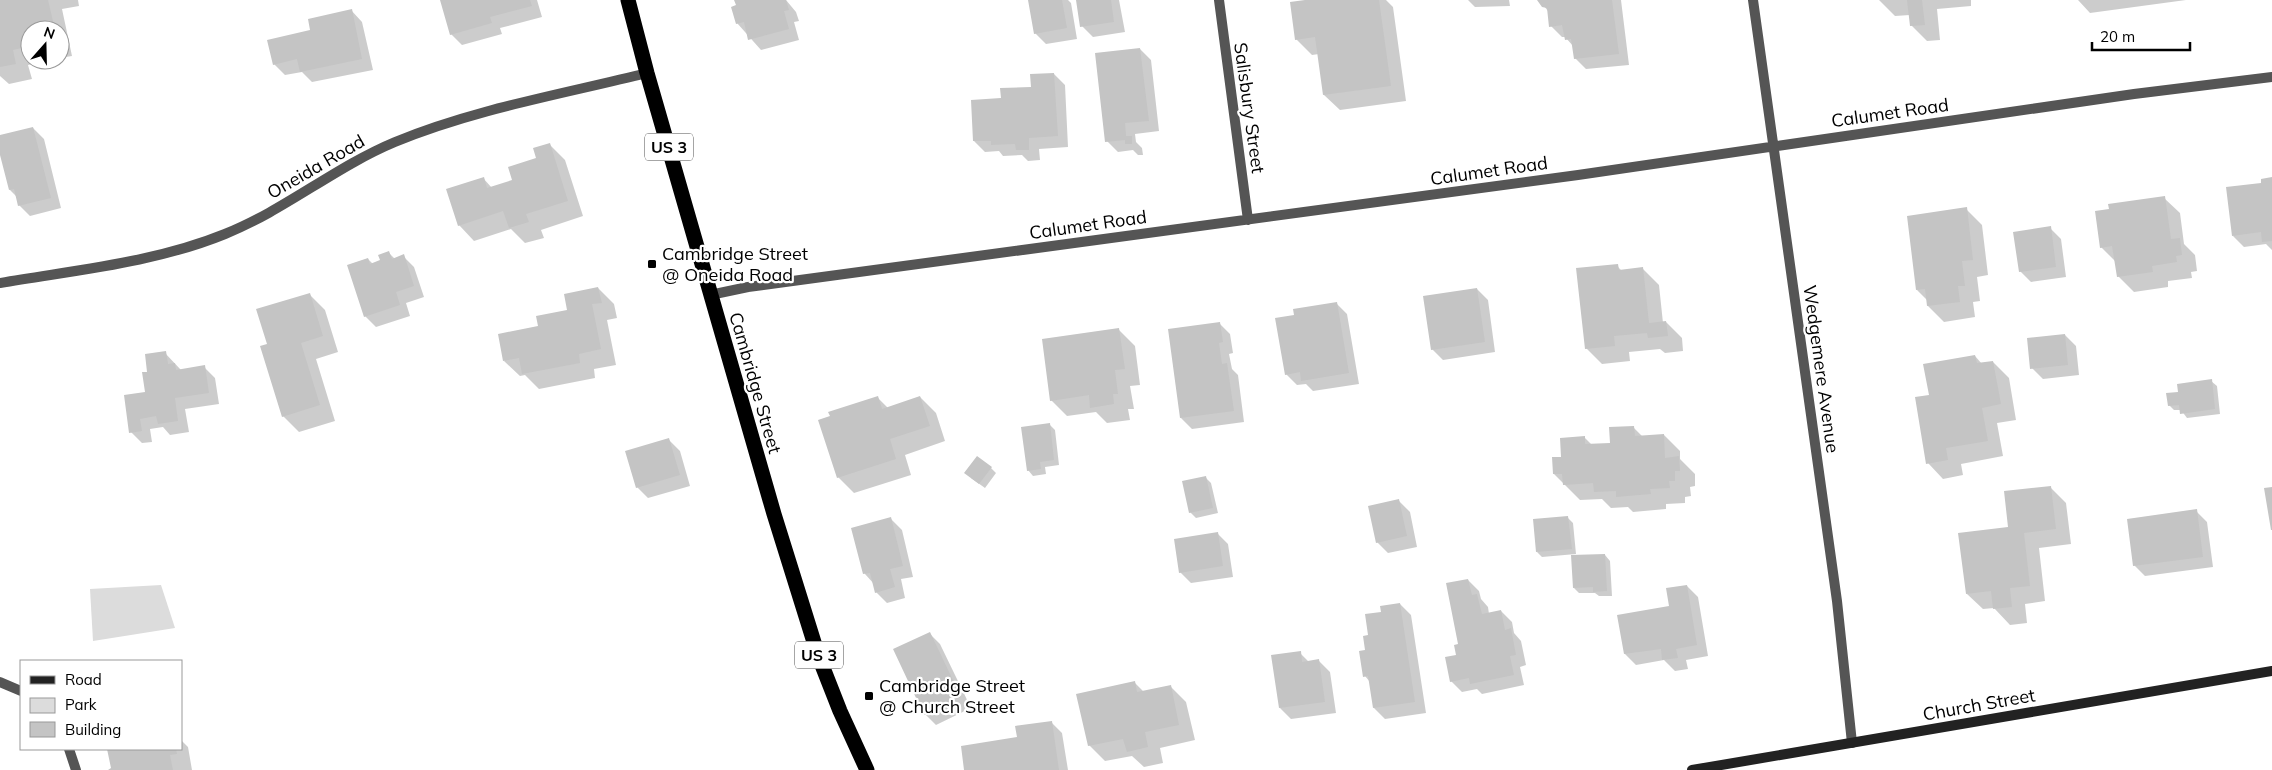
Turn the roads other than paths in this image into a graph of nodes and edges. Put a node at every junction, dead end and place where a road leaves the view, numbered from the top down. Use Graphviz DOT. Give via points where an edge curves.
graph roads {
  1 [pos="628,0"];
  2 [pos="1219,0"];
  3 [pos="1752,0"];
  4 [pos="647,73"];
  5 [pos="2272,77"];
  6 [pos="1773,147"];
  7 [pos="1248,220"];
  8 [pos="0,284"];
  9 [pos="710,295"];
  10 [pos="2272,671"];
  11 [pos="0,682"];
  12 [pos="20,691"];
  13 [pos="1852,743"];
  14 [pos="69,750"];
  15 [pos="76,770"];
  16 [pos="867,770"];
  17 [pos="1692,770"];
  1 -- 4 [label="highway, Cambridge Street / US 3"];
  2 -- 7 [label="street, Salisbury Street"];
  3 -- 6 [label="street, Wedgemere Avenue"];
  4 -- 8 [label="street, Oneida Road" via="454,121 401,140 328,177 256,221 195,245 142,259"];
  4 -- 9 [label="highway, Cambridge Street / US 3"];
  5 -- 6 [label="street, Calumet Road"];
  6 -- 7 [label="street, Calumet Road"];
  6 -- 13 [label="street, Wedgemere Avenue" via="1837,601"];
  7 -- 9 [label="street, Calumet Road"];
  9 -- 16 [label="highway, Cambridge Street / US 3" via="818,655"];
  10 -- 13 [label="main road, Church Street"];
  11 -- 12 [label="street"];
  13 -- 17 [label="main road, Church Street"];
  14 -- 15 [label="street"];
}
